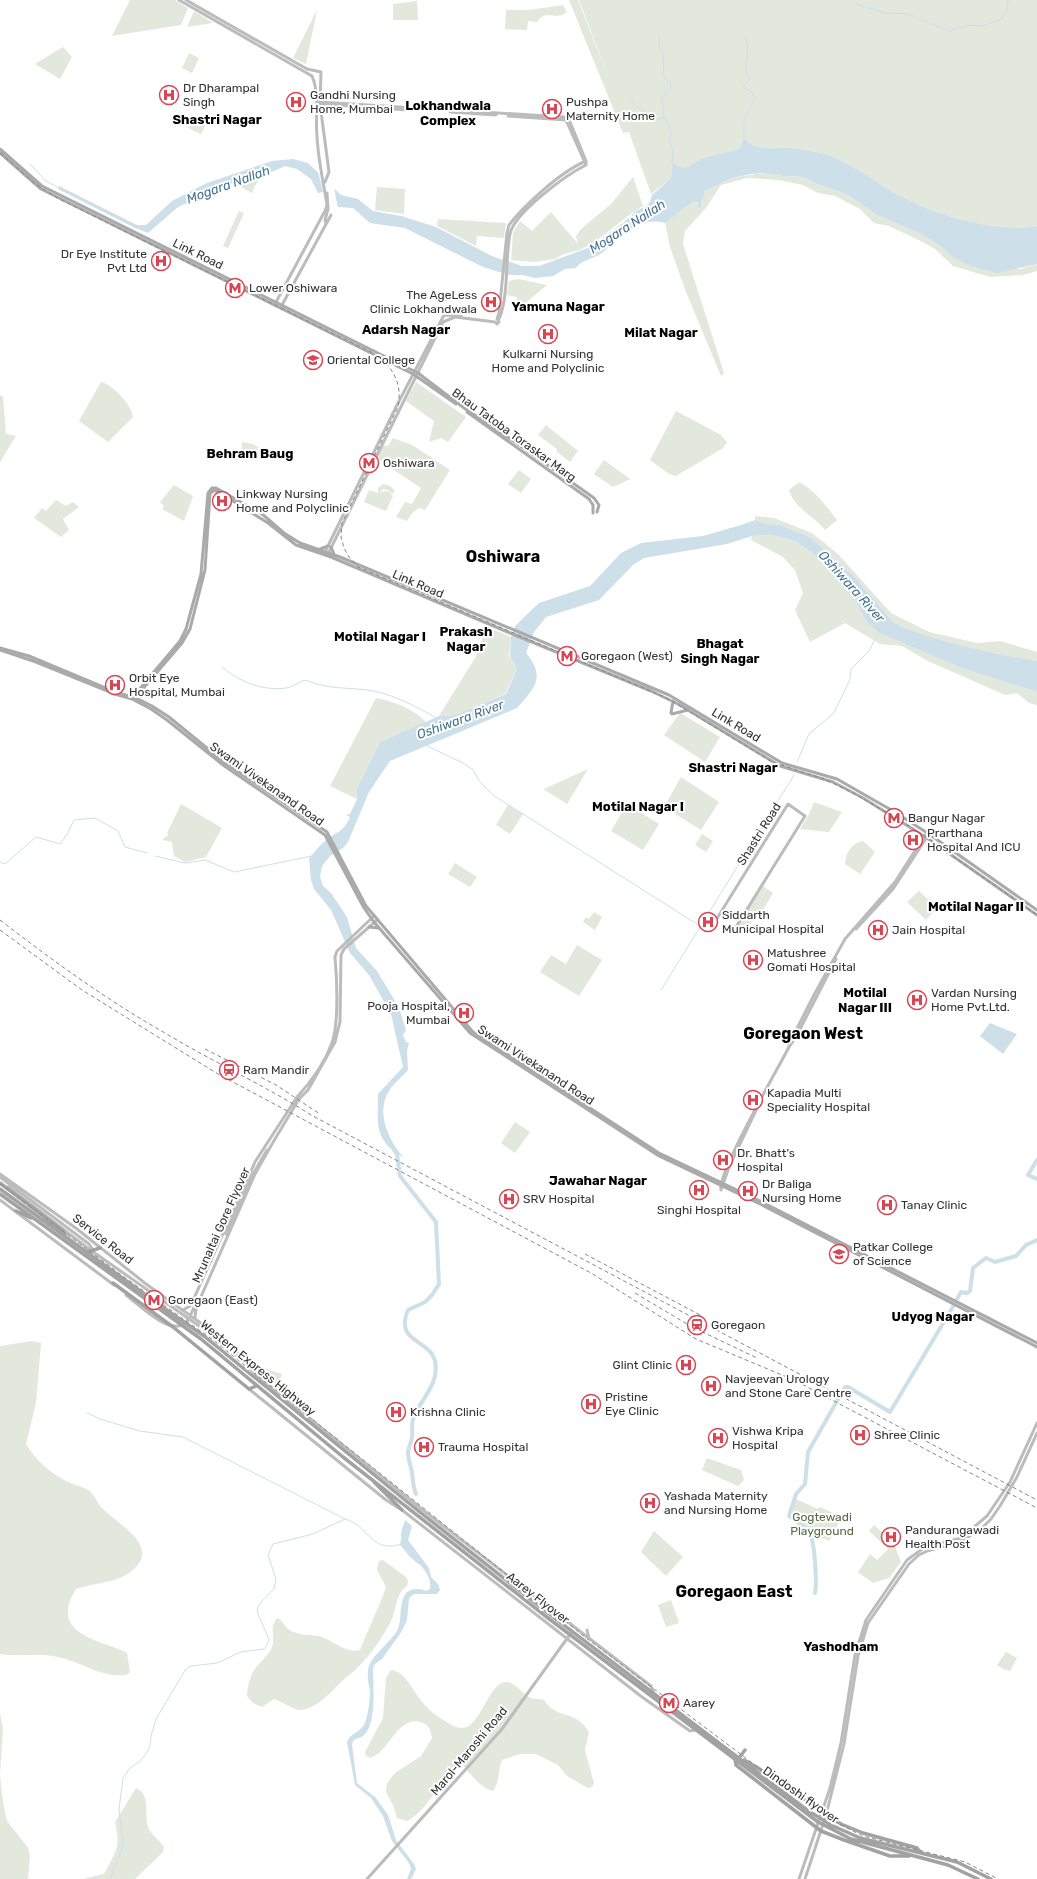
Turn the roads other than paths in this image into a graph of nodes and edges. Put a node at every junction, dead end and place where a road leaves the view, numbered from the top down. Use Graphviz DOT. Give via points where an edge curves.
graph roads {
  1 [pos="179,0"];
  2 [pos="186,0"];
  3 [pos="314,71"];
  4 [pos="312,76"];
  5 [pos="314,80"];
  6 [pos="320,80"];
  7 [pos="319,103"];
  8 [pos="0,150"];
  9 [pos="0,153"];
  10 [pos="324,181"];
  11 [pos="328,202"];
  12 [pos="331,215"];
  13 [pos="326,224"];
  14 [pos="277,302"];
  15 [pos="282,305"];
  16 [pos="275,306"];
  17 [pos="279,308"];
  18 [pos="384,357"];
  19 [pos="415,373"];
  20 [pos="597,512"];
  21 [pos="592,513"];
  22 [pos="329,547"];
  23 [pos="318,549"];
  24 [pos="329,553"];
  25 [pos="190,623"];
  26 [pos="541,640"];
  27 [pos="539,645"];
  28 [pos="0,649"];
  29 [pos="627,677"];
  30 [pos="626,681"];
  31 [pos="651,689"];
  32 [pos="133,698"];
  33 [pos="673,701"];
  34 [pos="688,710"];
  35 [pos="927,835"];
  36 [pos="1037,910"];
  37 [pos="1037,915"];
  38 [pos="373,917"];
  39 [pos="716,919"];
  40 [pos="376,921"];
  41 [pos="737,926"];
  42 [pos="369,927"];
  43 [pos="380,929"];
  44 [pos="463,1024"];
  45 [pos="318,1071"];
  46 [pos="274,1137"];
  47 [pos="272,1144"];
  48 [pos="0,1174"];
  49 [pos="0,1177"];
  50 [pos="0,1182"];
  51 [pos="12,1184"];
  52 [pos="721,1186"];
  53 [pos="0,1189"];
  54 [pos="0,1194"];
  55 [pos="0,1200"];
  56 [pos="47,1210"];
  57 [pos="16,1211"];
  58 [pos="36,1220"];
  59 [pos="67,1237"];
  60 [pos="75,1248"];
  61 [pos="100,1248"];
  62 [pos="93,1250"];
  63 [pos="87,1252"];
  64 [pos="76,1256"];
  65 [pos="113,1283"];
  66 [pos="190,1306"];
  67 [pos="196,1308"];
  68 [pos="183,1310"];
  69 [pos="188,1315"];
  70 [pos="195,1318"];
  71 [pos="1037,1343"];
  72 [pos="1037,1347"];
  73 [pos="242,1358"];
  74 [pos="256,1386"];
  75 [pos="249,1389"];
  76 [pos="1037,1423"];
  77 [pos="1037,1427"];
  78 [pos="1035,1432"];
  79 [pos="373,1480"];
  80 [pos="402,1510"];
  81 [pos="421,1513"];
  82 [pos="521,1587"];
  83 [pos="513,1596"];
  84 [pos="575,1628"];
  85 [pos="587,1630"];
  86 [pos="566,1638"];
  87 [pos="590,1639"];
  88 [pos="648,1692"];
  89 [pos="654,1694"];
  90 [pos="695,1730"];
  91 [pos="745,1750"];
  92 [pos="739,1760"];
  93 [pos="799,1796"];
  94 [pos="790,1808"];
  95 [pos="825,1814"];
  96 [pos="816,1827"];
  97 [pos="821,1831"];
  98 [pos="881,1846"];
  99 [pos="921,1853"];
  100 [pos="912,1855"];
  101 [pos="367,1879"];
  102 [pos="799,1879"];
  103 [pos="805,1879"];
  104 [pos="978,1879"];
  105 [pos="991,1879"];
  1 -- 4 [label="main road"];
  2 -- 3 [label="main road"];
  3 -- 4 [label="main road"];
  3 -- 6 [label="main road" via="321,72"];
  4 -- 5 [label="main road"];
  5 -- 6 [label="main road"];
  5 -- 7 [label="main road"];
  6 -- 7 [label="main road"];
  7 -- 10 [label="main road" via="317,136"];
  7 -- 10 [label="main road" via="329,172"];
  7 -- 19 [label="main road" via="565,120 585,163 562,174 508,228 504,279 496,321 444,315"];
  8 -- 14 [label="main road, Link Road" via="42,186"];
  9 -- 16 [label="main road, Link Road" via="41,189"];
  10 -- 11 [label="main road"];
  11 -- 13 [label="main road"];
  11 -- 14 [label="main road"];
  12 -- 13 [label="main road"];
  13 -- 15 [label="main road"];
  14 -- 15 [label="main road, Link Road"];
  14 -- 16 [label="main road"];
  15 -- 17 [label="main road"];
  15 -- 18 [label="main road, Link Road"];
  16 -- 17 [label="main road, Link Road"];
  17 -- 18 [label="main road, Link Road"];
  18 -- 19 [label="main road, Link Road"];
  19 -- 20 [label="main road, Bhau Tatoba Toraskar Marg" via="594,498 599,505"];
  19 -- 21 [label="main road, Bhau Tatoba Toraskar Marg" via="589,499 593,504"];
  19 -- 22 [label="main road"];
  22 -- 23 [label="main road"];
  22 -- 24 [label="main road"];
  22 -- 24 [label="main road"];
  23 -- 24 [label="main road"];
  23 -- 25 [label="main road" via="300,543 262,514 220,489 212,488 208,493 201,574"];
  24 -- 25 [label="main road" via="296,545 268,523 221,493 213,491 210,499 205,570"];
  24 -- 26 [label="main road, Link Road"];
  24 -- 27 [label="main road, Link Road"];
  25 -- 32 [label="main road" via="181,642"];
  26 -- 27 [label="main road"];
  26 -- 29 [label="main road, Link Road"];
  27 -- 30 [label="main road, Link Road"];
  28 -- 32 [label="main road, Swami Vivekanand Road" via="20,652"];
  29 -- 30 [label="main road"];
  29 -- 31 [label="main road, Link Road"];
  30 -- 31 [label="main road, Link Road"];
  31 -- 33 [label="main road, Link Road"];
  31 -- 35 [label="main road, Link Road" via="680,701 782,763 837,779 893,811"];
  32 -- 38 [label="main road, Swami Vivekanand Road" via="157,711 324,832"];
  33 -- 34 [label="main road, Link Road"];
  33 -- 34 [label="main road" via="672,713"];
  34 -- 35 [label="main road, Link Road" via="779,766 833,782"];
  35 -- 36 [label="main road"];
  35 -- 37 [label="main road"];
  35 -- 52 [label="main road" via="893,889 842,946 731,1158"];
  38 -- 40 [label="main road, Swami Vivekanand Road"];
  38 -- 45 [label="main road, Mrunaltai Gore Flyover" via="337,951 335,956 335,1030 331,1046"];
  39 -- 41 [label="main road, Shastri Road" via="788,804 805,816"];
  40 -- 42 [label="main road"];
  40 -- 43 [label="main road, Swami Vivekanand Road"];
  40 -- 44 [label="main road, Swami Vivekanand Road"];
  42 -- 43 [label="main road"];
  42 -- 45 [label="main road, Mrunaltai Gore Flyover" via="341,954 338,1033 332,1051"];
  43 -- 44 [label="main road, Swami Vivekanand Road"];
  44 -- 52 [label="main road, Swami Vivekanand Road" via="659,1153"];
  45 -- 46 [label="main road, Mrunaltai Gore Flyover"];
  46 -- 47 [label="main road, Mrunaltai Gore Flyover"];
  46 -- 66 [label="main road, Mrunaltai Gore Flyover" via="255,1162"];
  47 -- 65 [label="main road, Mrunaltai Gore Flyover" via="253,1174 188,1320 180,1326 169,1326"];
  47 -- 67 [label="main road, Mrunaltai Gore Flyover" via="255,1174"];
  48 -- 51 [label="main road, Service Road"];
  49 -- 51 [label="main road"];
  50 -- 59 [label="highway" via="62,1230"];
  50 -- 62 [label="main road"];
  51 -- 56 [label="main road, Service Road"];
  52 -- 71 [label="main road, Swami Vivekanand Road" via="764,1203"];
  52 -- 72 [label="main road, Swami Vivekanand Road"];
  53 -- 59 [label="highway, Western Express Highway"];
  54 -- 58 [label="highway, Western Express Highway"];
  55 -- 57 [label="main road, Mrunaltai Gore Flyover"];
  56 -- 61 [label="main road, Service Road"];
  56 -- 62 [label="main road"];
  57 -- 58 [label="highway"];
  57 -- 64 [label="main road, Mrunaltai Gore Flyover"];
  58 -- 60 [label="highway, Western Express Highway"];
  59 -- 63 [label="highway, Western Express Highway"];
  60 -- 64 [label="highway"];
  60 -- 74 [label="highway, Western Express Highway" via="201,1340"];
  61 -- 62 [label="highway"];
  61 -- 68 [label="main road, Service Road"];
  62 -- 63 [label="highway"];
  62 -- 69 [label="main road"];
  63 -- 81 [label="highway, Western Express Highway" via="204,1336"];
  64 -- 65 [label="main road, Mrunaltai Gore Flyover"];
  65 -- 75 [label="highway" via="173,1327"];
  66 -- 67 [label="main road" via="192,1310"];
  66 -- 68 [label="main road"];
  67 -- 70 [label="main road"];
  68 -- 69 [label="main road, Service Road"];
  69 -- 70 [label="main road, Service Road"];
  69 -- 73 [label="main road"];
  70 -- 73 [label="main road, Service Road"];
  73 -- 81 [label="main road" via="256,1375"];
  74 -- 75 [label="highway"];
  74 -- 79 [label="highway, Western Express Highway"];
  75 -- 80 [label="main road" via="386,1500"];
  76 -- 78 [label="main road"];
  77 -- 78 [label="main road"];
  78 -- 95 [label="main road" via="998,1502 980,1524 967,1536 925,1547 907,1560 866,1620 859,1638 841,1743"];
  79 -- 80 [label="highway"];
  79 -- 81 [label="highway, Western Express Highway"];
  80 -- 83 [label="main road"];
  81 -- 82 [label="main road"];
  81 -- 88 [label="highway, Aarey Flyover"];
  82 -- 83 [label="main road"];
  82 -- 84 [label="main road"];
  83 -- 86 [label="main road"];
  84 -- 86 [label="main road, Marol-Maroshi Road"];
  84 -- 87 [label="main road"];
  85 -- 87 [label="main road"];
  86 -- 90 [label="main road" via="678,1723 690,1731"];
  86 -- 101 [label="main road, Marol-Maroshi Road" via="502,1729"];
  87 -- 89 [label="main road" via="651,1686"];
  88 -- 89 [label="highway"];
  88 -- 90 [label="highway"];
  89 -- 92 [label="highway"];
  90 -- 92 [label="highway"];
  91 -- 92 [label="highway"];
  92 -- 93 [label="highway" via="758,1768"];
  92 -- 94 [label="highway" via="736,1765"];
  92 -- 98 [label="highway, Dindoshi flyover" via="830,1829 851,1839"];
  93 -- 94 [label="highway"];
  93 -- 95 [label="highway"];
  94 -- 96 [label="highway"];
  95 -- 96 [label="main road"];
  95 -- 97 [label="main road"];
  95 -- 99 [label="highway" via="851,1829 917,1848"];
  96 -- 97 [label="highway"];
  96 -- 102 [label="main road"];
  97 -- 100 [label="highway" via="890,1856"];
  97 -- 103 [label="main road"];
  98 -- 99 [label="highway"];
  98 -- 100 [label="highway"];
  99 -- 105 [label="highway" via="966,1866"];
  100 -- 104 [label="highway" via="959,1869"];
}
